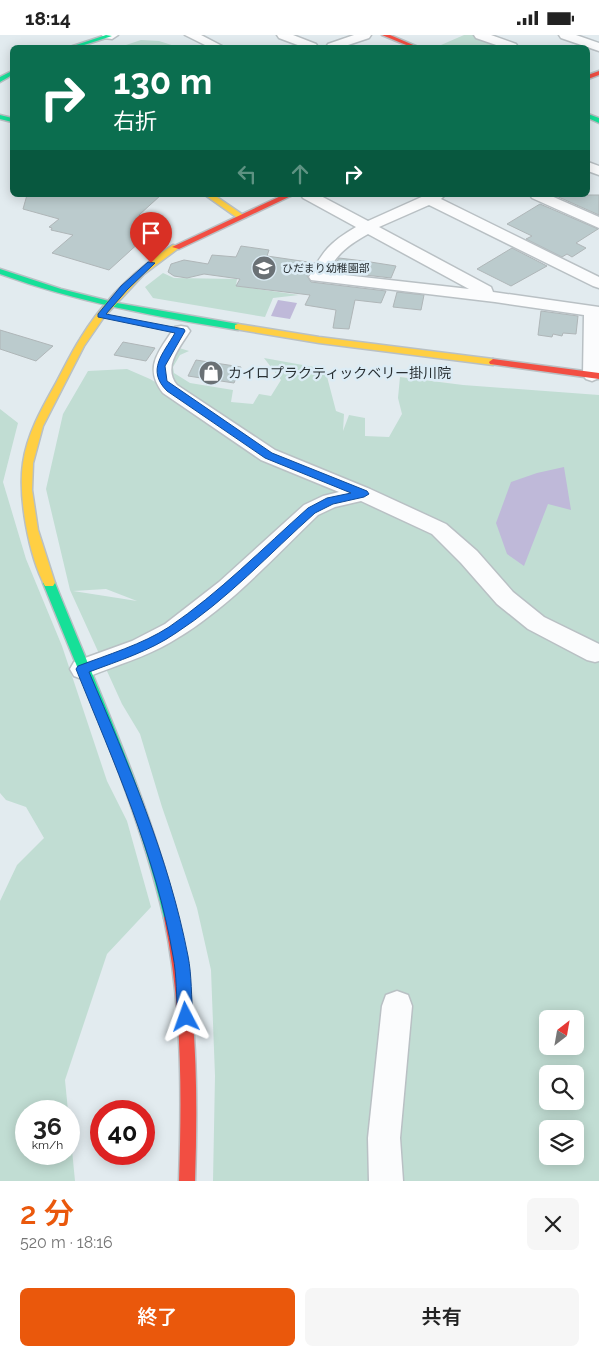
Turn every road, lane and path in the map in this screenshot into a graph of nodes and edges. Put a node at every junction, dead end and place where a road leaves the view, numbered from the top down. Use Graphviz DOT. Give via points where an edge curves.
graph roads {
  1 [pos="110,35"];
  2 [pos="283,35"];
  3 [pos="365,35"];
  4 [pos="384,35"];
  5 [pos="480,35"];
  6 [pos="565,35"];
  7 [pos="198,36"];
  8 [pos="80,45"];
  9 [pos="214,45"];
  10 [pos="307,45"];
  11 [pos="338,45"];
  12 [pos="411,45"];
  13 [pos="507,45"];
  14 [pos="599,47"];
  15 [pos="212,197"];
  16 [pos="285,197"];
  17 [pos="312,197"];
  18 [pos="434,197"];
  19 [pos="542,197"];
  20 [pos="242,217"];
  21 [pos="599,223"];
  22 [pos="370,227"];
  23 [pos="0,271"];
  24 [pos="599,283"];
  25 [pos="495,297"];
  26 [pos="109,305"];
  27 [pos="597,310"];
  28 [pos="84,311"];
  29 [pos="101,316"];
  30 [pos="122,319"];
  31 [pos="181,331"];
  32 [pos="506,375"];
  33 [pos="597,379"];
  34 [pos="364,494"];
  35 [pos="595,653"];
  36 [pos="82,669"];
  37 [pos="396,1006"];
  38 [pos="187,1181"];
  39 [pos="386,1181"];
  1 -- 8 [label="street"];
  2 -- 10 [label="street"];
  3 -- 11 [label="street"];
  4 -- 12 [label="street"];
  5 -- 13 [label="street"];
  6 -- 14 [label="street"];
  7 -- 9 [label="street"];
  15 -- 20 [label="street"];
  16 -- 20 [label="street"];
  17 -- 22 [label="street"];
  18 -- 22 [label="street"];
  18 -- 24 [label="street"];
  19 -- 21 [label="street"];
  20 -- 26 [label="street" via="176,247 151,263"];
  22 -- 25 [label="street"];
  22 -- 25 [label="street" via="338,246 326,258 318,277"];
  23 -- 26 [label="street"];
  25 -- 27 [label="street"];
  26 -- 29 [label="street"];
  26 -- 33 [label="street" via="318,341"];
  27 -- 33 [label="street"];
  28 -- 29 [label="street"];
  29 -- 30 [label="street"];
  29 -- 36 [label="street" via="43,413 31,445 27,474 28,504 35,540"];
  31 -- 34 [label="street" via="160,366 163,382 170,389 268,455"];
  32 -- 33 [label="street"];
  34 -- 35 [label="street" via="439,529 505,598 536,623"];
  34 -- 36 [label="street" via="330,501 311,510 172,631"];
  36 -- 38 [label="street" via="154,853 181,957 190,1077"];
  37 -- 39 [label="street" via="384,1138"];
}
